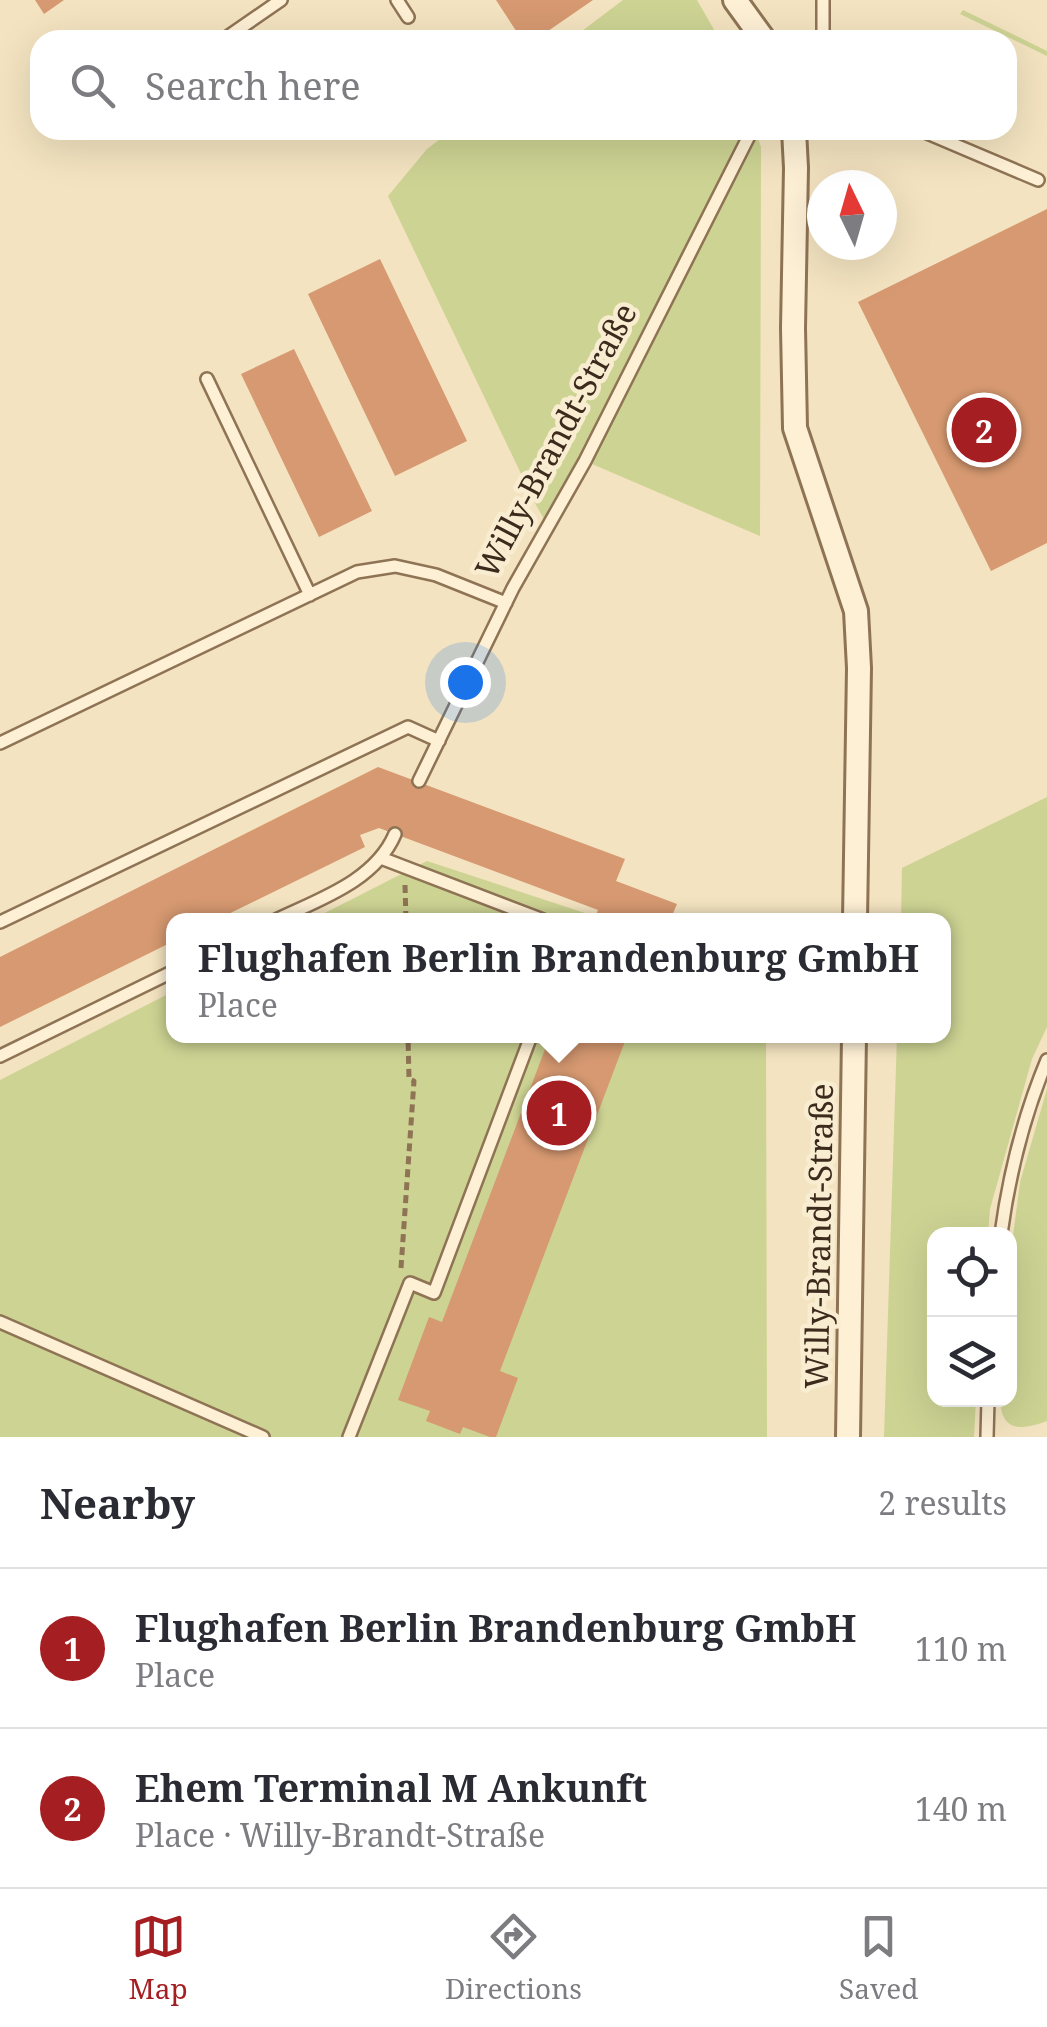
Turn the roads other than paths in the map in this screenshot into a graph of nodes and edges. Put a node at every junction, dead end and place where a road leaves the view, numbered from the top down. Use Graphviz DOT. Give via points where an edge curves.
graph roads {
  1 [pos="281,0"];
  2 [pos="397,0"];
  3 [pos="736,0"];
  4 [pos="823,0"];
  5 [pos="408,17"];
  6 [pos="238,30"];
  7 [pos="757,30"];
  8 [pos="823,30"];
  9 [pos="747,140"];
  10 [pos="795,140"];
  11 [pos="944,140"];
  12 [pos="1038,180"];
  13 [pos="207,379"];
  14 [pos="310,595"];
  15 [pos="506,603"];
  16 [pos="438,740"];
  17 [pos="0,744"];
  18 [pos="418,781"];
  19 [pos="395,834"];
  20 [pos="381,858"];
  21 [pos="291,913"];
  22 [pos="524,913"];
  23 [pos="856,913"];
  24 [pos="0,922"];
  25 [pos="166,975"];
  26 [pos="528,1043"];
  27 [pos="854,1043"];
  28 [pos="0,1056"];
  29 [pos="1047,1060"];
  30 [pos="1002,1227"];
  31 [pos="0,1322"];
  32 [pos="988,1407"];
  33 [pos="263,1437"];
  34 [pos="349,1437"];
  35 [pos="848,1437"];
  36 [pos="987,1437"];
  1 -- 6 [label="lane"];
  2 -- 5 [label="lane"];
  3 -- 7 [label="street"];
  4 -- 8 [label="lane"];
  9 -- 15 [label="lane, Willy-Brandt-Straße"];
  10 -- 23 [label="street" via="795,428 856,611"];
  11 -- 12 [label="lane"];
  13 -- 14 [label="lane"];
  14 -- 15 [label="lane" via="358,572 395,566"];
  14 -- 17 [label="lane"];
  15 -- 16 [label="lane, Willy-Brandt-Straße"];
  16 -- 18 [label="lane, Willy-Brandt-Straße"];
  16 -- 24 [label="lane" via="408,727"];
  19 -- 20 [label="lane"];
  20 -- 21 [label="lane" via="353,883"];
  20 -- 22 [label="lane"];
  25 -- 28 [label="lane"];
  26 -- 34 [label="lane" via="434,1293 410,1283"];
  27 -- 35 [label="street, Willy-Brandt-Straße"];
  29 -- 30 [label="lane" via="1030,1100"];
  31 -- 33 [label="lane"];
  32 -- 36 [label="lane"];
}
